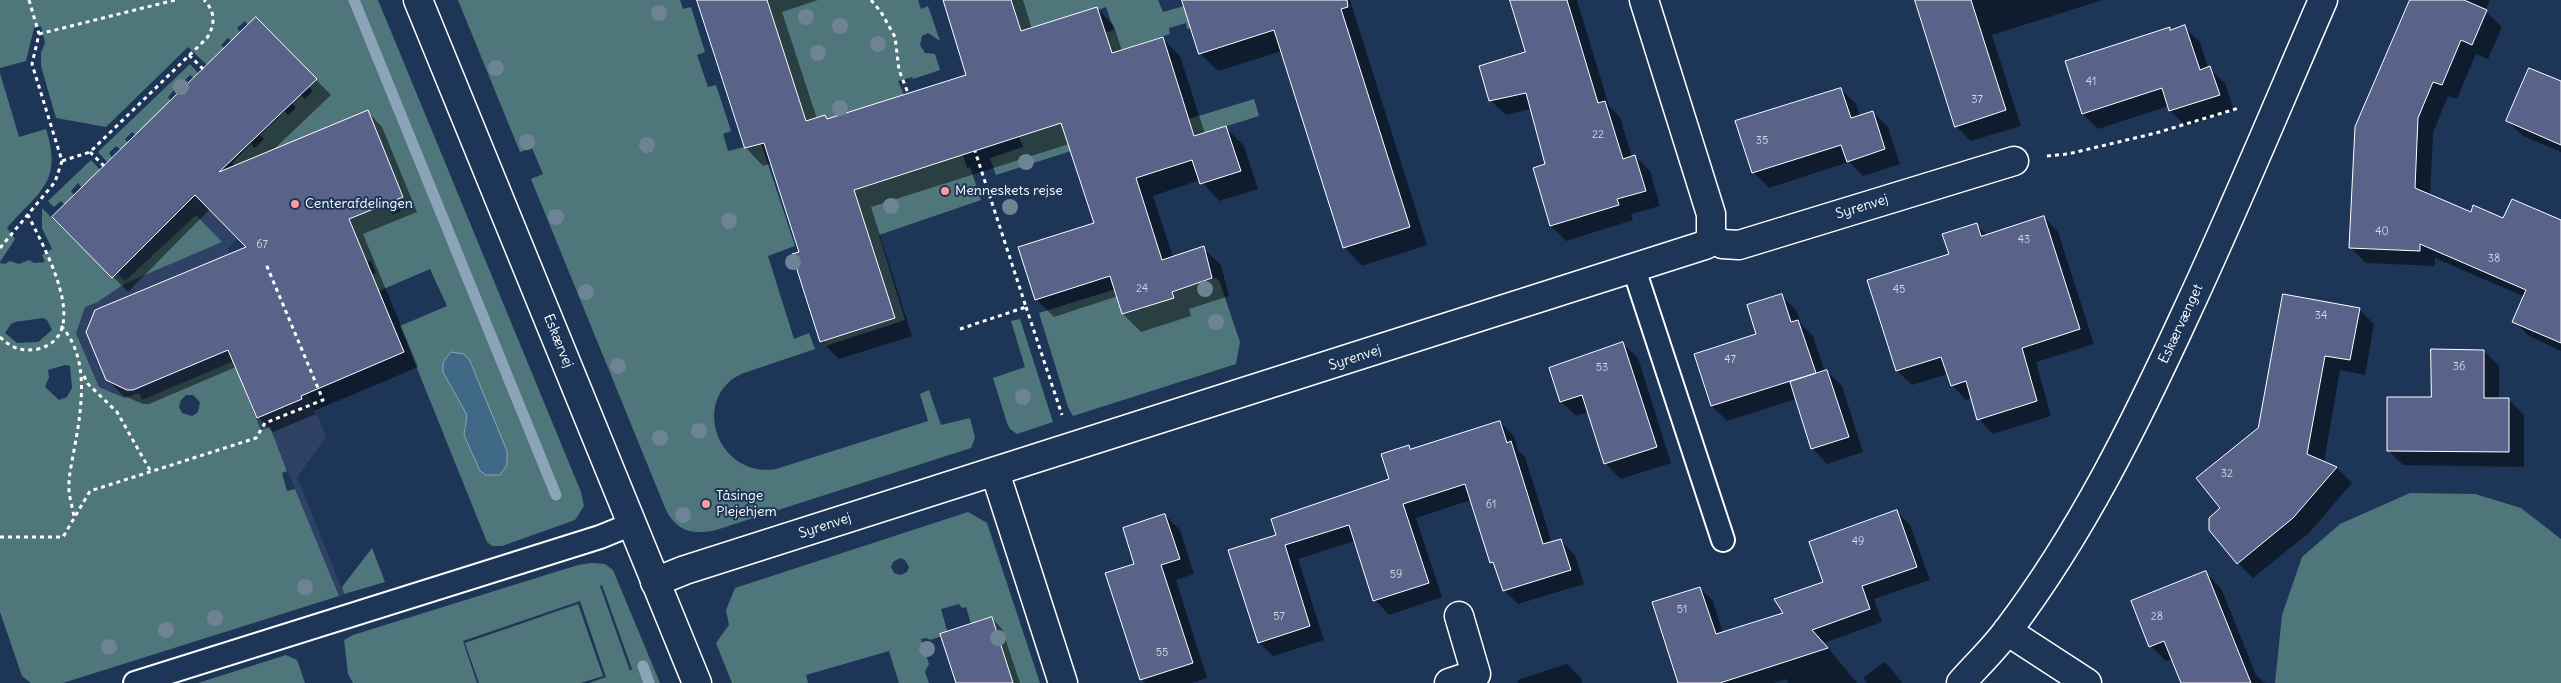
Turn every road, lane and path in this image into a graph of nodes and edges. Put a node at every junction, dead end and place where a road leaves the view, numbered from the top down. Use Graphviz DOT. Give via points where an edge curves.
graph roads {
  1 [pos="29,0"];
  2 [pos="175,0"];
  3 [pos="418,0"];
  4 [pos="871,0"];
  5 [pos="1644,0"];
  6 [pos="2323,0"];
  7 [pos="206,1"];
  8 [pos="39,34"];
  9 [pos="190,55"];
  10 [pos="203,69"];
  11 [pos="908,93"];
  12 [pos="2240,108"];
  13 [pos="976,151"];
  14 [pos="90,152"];
  15 [pos="2068,154"];
  16 [pos="62,161"];
  17 [pos="2014,161"];
  18 [pos="104,166"];
  19 [pos="28,215"];
  20 [pos="1711,237"];
  21 [pos="0,248"];
  22 [pos="266,264"];
  23 [pos="1634,269"];
  24 [pos="1026,307"];
  25 [pos="61,326"];
  26 [pos="960,329"];
  27 [pos="0,336"];
  28 [pos="82,373"];
  29 [pos="1050,378"];
  30 [pos="151,472"];
  31 [pos="995,472"];
  32 [pos="74,517"];
  33 [pos="632,524"];
  34 [pos="0,537"];
  35 [pos="1723,540"];
  36 [pos="655,582"];
  37 [pos="1459,616"];
  38 [pos="2007,631"];
  39 [pos="135,683"];
  40 [pos="697,683"];
  41 [pos="1063,683"];
  42 [pos="1449,683"];
  43 [pos="1961,683"];
  44 [pos="2087,683"];
  1 -- 8 [label="path"];
  2 -- 8 [label="path"];
  3 -- 33 [label="street, Eskærvej"];
  4 -- 11 [label="path" via="895,37 899,70"];
  5 -- 20 [label="street" via="1711,214"];
  6 -- 38 [label="street, Eskærvænget" via="2227,224 2134,424 2079,523"];
  7 -- 9 [label="path" via="212,12 213,26 207,38"];
  8 -- 16 [label="path" via="32,64"];
  9 -- 10 [label="path"];
  9 -- 14 [label="path"];
  12 -- 15 [label="path"];
  13 -- 24 [label="path"];
  14 -- 16 [label="path"];
  14 -- 18 [label="path"];
  16 -- 19 [label="path" via="55,182"];
  17 -- 20 [label="street, Syrenvej" via="1739,245 1722,244"];
  19 -- 21 [label="path"];
  19 -- 25 [label="path" via="59,281 64,306"];
  20 -- 23 [label="street, Syrenvej" via="1705,245 1694,250"];
  22 -- 30 [label="path" via="323,400 265,423 256,438"];
  23 -- 31 [label="street, Syrenvej"];
  23 -- 35 [label="lane"];
  24 -- 26 [label="path"];
  24 -- 29 [label="path"];
  25 -- 27 [label="path" via="48,345 30,350 14,348"];
  25 -- 28 [label="path"];
  28 -- 30 [label="path" via="88,384 117,412"];
  28 -- 32 [label="path" via="69,479"];
  30 -- 32 [label="path" via="90,491"];
  31 -- 36 [label="street, Syrenvej"];
  31 -- 41 [label="street"];
  32 -- 34 [label="path" via="61,538"];
  33 -- 36 [label="street, Eskærvej"];
  33 -- 39 [label="lane" via="582,543"];
  36 -- 40 [label="street, Eskærvej"];
  37 -- 42 [label="street" via="1476,674"];
  38 -- 43 [label="street, Eskærvænget"];
  38 -- 44 [label="street"];
}
